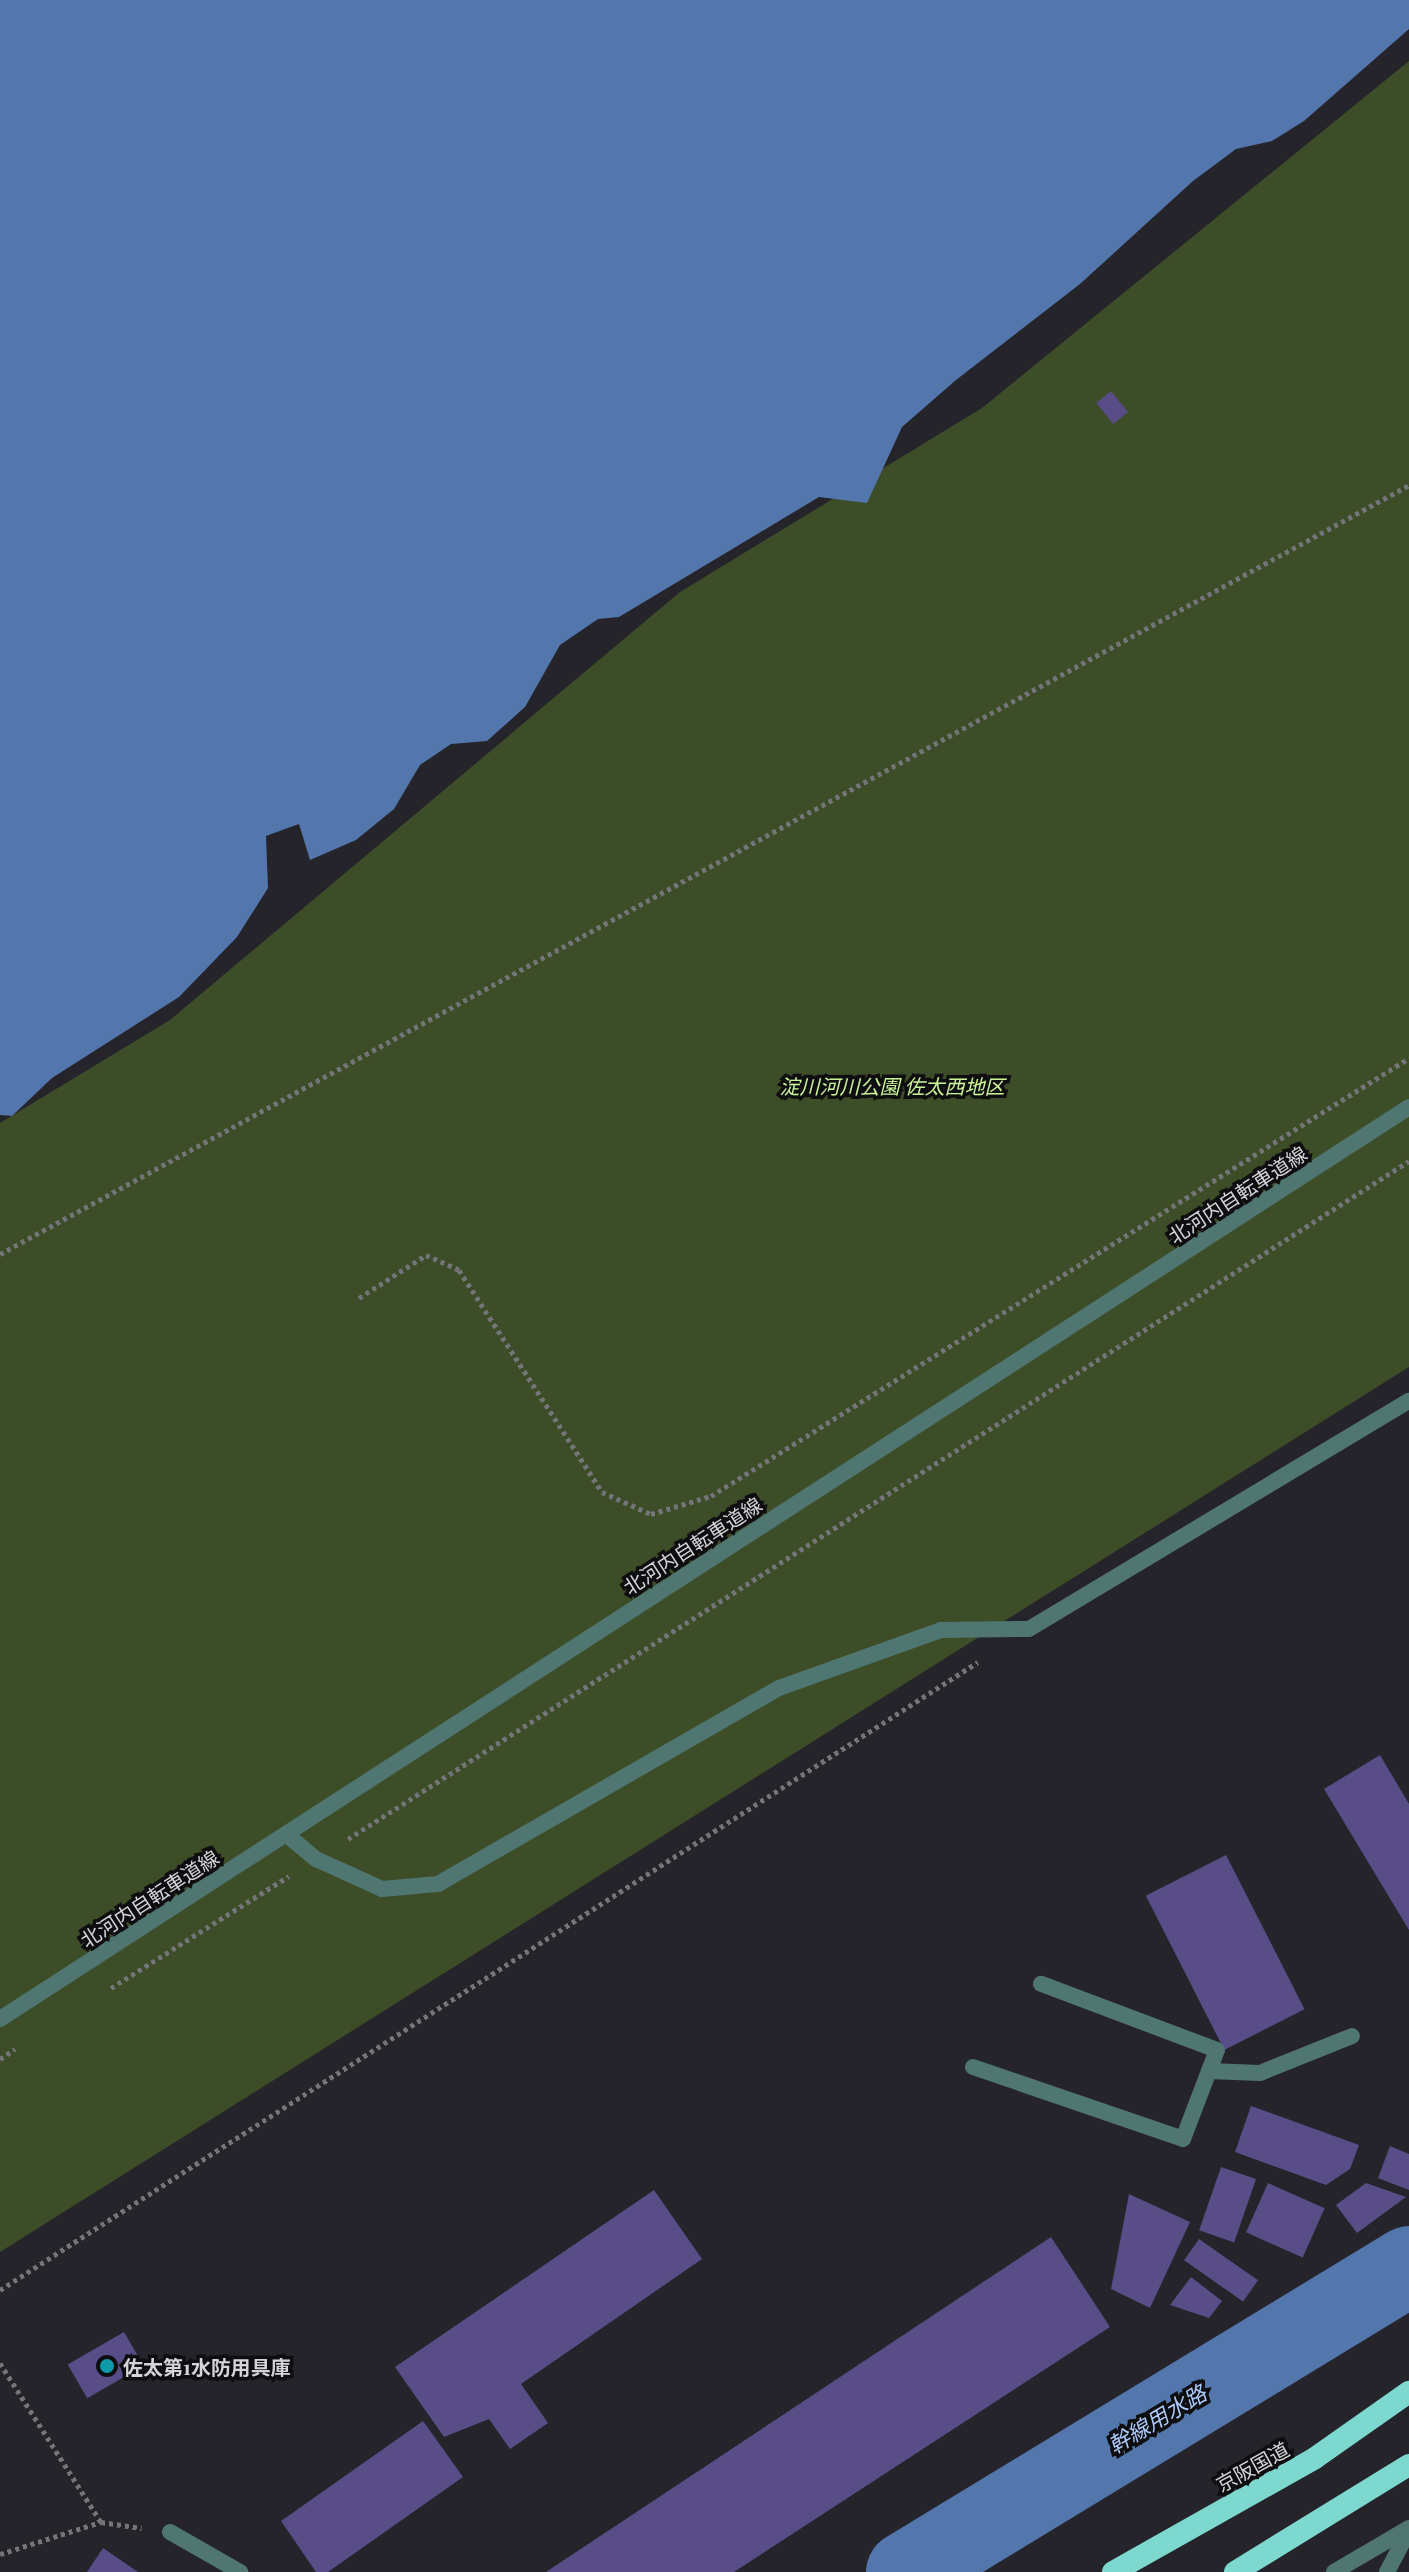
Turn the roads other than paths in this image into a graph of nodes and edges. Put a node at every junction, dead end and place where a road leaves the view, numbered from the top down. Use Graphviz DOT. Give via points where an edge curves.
graph roads {
  1 [pos="1409,1107"];
  2 [pos="1409,1401"];
  3 [pos="286,1834"];
  4 [pos="1041,1984"];
  5 [pos="0,2019"];
  6 [pos="1352,2036"];
  7 [pos="973,2067"];
  8 [pos="1209,2071"];
  9 [pos="1409,2392"];
  10 [pos="1409,2465"];
  11 [pos="1408,2530"];
  12 [pos="170,2532"];
  13 [pos="237,2571"];
  14 [pos="1113,2572"];
  15 [pos="1235,2572"];
  16 [pos="1334,2572"];
  17 [pos="1387,2572"];
  1 -- 3 [label="street, 北河内自転車道線"];
  2 -- 3 [label="street" via="1029,1629 941,1630 779,1688 438,1884 382,1889 316,1859"];
  3 -- 5 [label="street, 北河内自転車道線"];
  4 -- 8 [label="street" via="1217,2050"];
  6 -- 8 [label="street" via="1260,2073"];
  7 -- 8 [label="street" via="1183,2139"];
  9 -- 14 [label="highway, 京阪国道" via="1315,2458"];
  10 -- 15 [label="highway"];
  11 -- 16 [label="street"];
  11 -- 17 [label="street"];
  12 -- 13 [label="street"];
}
